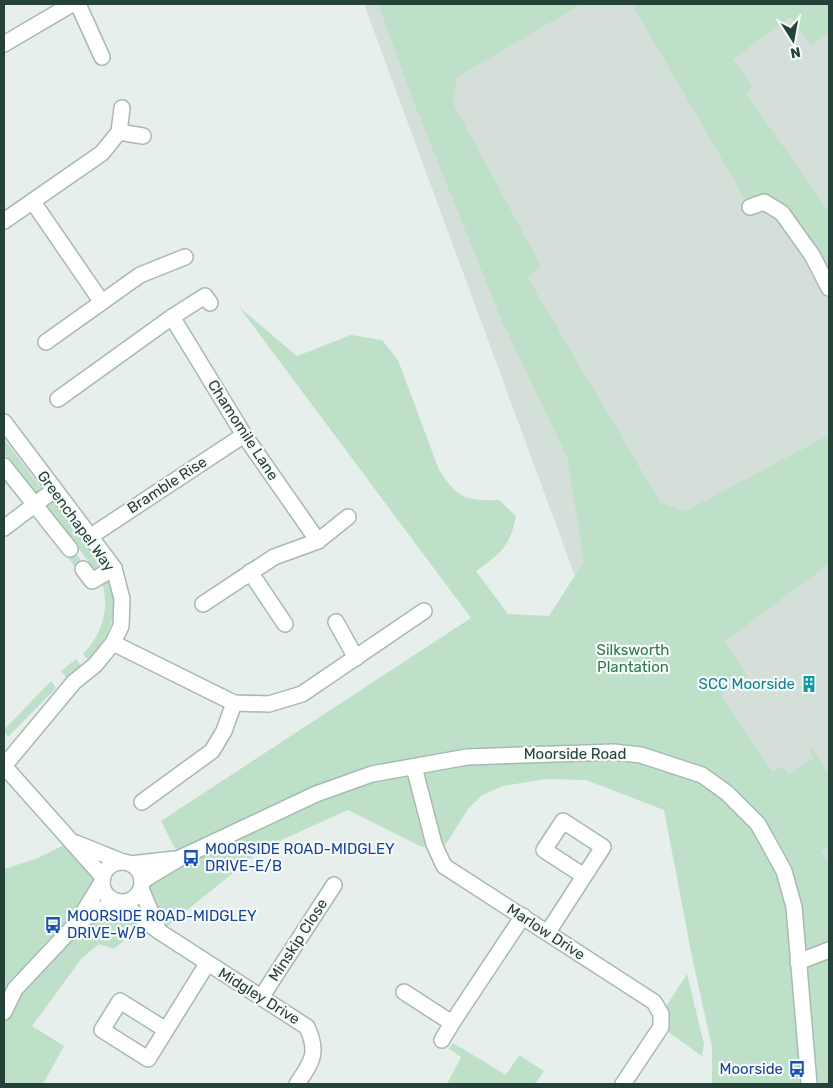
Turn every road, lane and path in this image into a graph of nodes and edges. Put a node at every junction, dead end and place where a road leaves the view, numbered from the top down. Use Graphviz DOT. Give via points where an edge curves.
graph roads {
  1 [pos="72,4"];
  2 [pos="78,4"];
  3 [pos="4,44"];
  4 [pos="102,57"];
  5 [pos="122,108"];
  6 [pos="119,132"];
  7 [pos="143,136"];
  8 [pos="33,202"];
  9 [pos="750,207"];
  10 [pos="4,221"];
  11 [pos="185,257"];
  12 [pos="829,288"];
  13 [pos="101,301"];
  14 [pos="210,304"];
  15 [pos="172,318"];
  16 [pos="46,342"];
  17 [pos="58,399"];
  18 [pos="4,422"];
  19 [pos="244,435"];
  20 [pos="4,466"];
  21 [pos="54,490"];
  22 [pos="35,504"];
  23 [pos="348,518"];
  24 [pos="4,528"];
  25 [pos="91,536"];
  26 [pos="318,541"];
  27 [pos="70,548"];
  28 [pos="114,568"];
  29 [pos="83,569"];
  30 [pos="250,572"];
  31 [pos="203,604"];
  32 [pos="424,611"];
  33 [pos="336,622"];
  34 [pos="285,624"];
  35 [pos="114,643"];
  36 [pos="356,658"];
  37 [pos="234,703"];
  38 [pos="4,766"];
  39 [pos="414,767"];
  40 [pos="142,802"];
  41 [pos="72,841"];
  42 [pos="180,858"];
  43 [pos="127,863"];
  44 [pos="584,876"];
  45 [pos="103,879"];
  46 [pos="142,885"];
  47 [pos="334,885"];
  48 [pos="118,901"];
  49 [pos="523,916"];
  50 [pos="77,923"];
  51 [pos="160,932"];
  52 [pos="548,932"];
  53 [pos="829,950"];
  54 [pos="798,962"];
  55 [pos="207,964"];
  56 [pos="404,992"];
  57 [pos="262,996"];
  58 [pos="4,1012"];
  59 [pos="452,1023"];
  60 [pos="166,1030"];
  61 [pos="442,1040"];
  62 [pos="299,1084"];
  63 [pos="623,1084"];
  64 [pos="809,1084"];
  1 -- 3 [label="street"];
  2 -- 4 [label="street"];
  5 -- 6 [label="street"];
  6 -- 7 [label="street"];
  6 -- 8 [label="street" via="102,153"];
  8 -- 10 [label="street"];
  8 -- 13 [label="street"];
  9 -- 12 [label="street" via="764,202 782,214 812,256"];
  11 -- 13 [label="street" via="140,275"];
  13 -- 16 [label="street"];
  14 -- 15 [label="street" via="205,296"];
  15 -- 17 [label="street"];
  15 -- 19 [label="street, Chamomile Lane"];
  18 -- 21 [label="street, Greenchapel Way"];
  19 -- 25 [label="street, Bramble Rise"];
  19 -- 26 [label="street, Chamomile Lane"];
  20 -- 22 [label="street"];
  21 -- 22 [label="street"];
  21 -- 25 [label="street, Greenchapel Way"];
  22 -- 24 [label="street"];
  22 -- 27 [label="street"];
  23 -- 26 [label="street"];
  25 -- 28 [label="street, Greenchapel Way"];
  26 -- 30 [label="street" via="274,558"];
  28 -- 29 [label="street" via="92,581"];
  28 -- 35 [label="street, Greenchapel Way" via="122,599 121,626"];
  30 -- 31 [label="street"];
  30 -- 34 [label="street"];
  32 -- 36 [label="street"];
  33 -- 36 [label="street"];
  35 -- 37 [label="street"];
  35 -- 38 [label="street, Greenchapel Way" via="74,682"];
  36 -- 37 [label="street" via="302,694 269,704"];
  37 -- 40 [label="street" via="224,732 212,751"];
  38 -- 41 [label="street"];
  39 -- 42 [label="street, Moorside Road" via="372,774 316,794"];
  39 -- 49 [label="street, Marlow Drive" via="434,844 444,866"];
  39 -- 54 [label="street, Moorside Road" via="467,757 614,752 641,755 702,775 727,793 758,824 784,871 794,906"];
  41 -- 43 [label="street"];
  41 -- 45 [label="street"];
  42 -- 43 [label="street"];
  42 -- 46 [label="street"];
  43 -- 45 [label="street" via="113,864"];
  43 -- 46 [label="street" via="139,870"];
  44 -- 52 [label="street"];
  45 -- 48 [label="street" via="106,893"];
  45 -- 50 [label="street"];
  46 -- 48 [label="street" via="132,899"];
  46 -- 51 [label="street"];
  47 -- 57 [label="street, Minskip Close"];
  48 -- 50 [label="street"];
  48 -- 51 [label="street, Midgley Drive"];
  49 -- 52 [label="street, Marlow Drive"];
  49 -- 59 [label="street"];
  50 -- 58 [label="street" via="16,989"];
  51 -- 55 [label="street, Midgley Drive"];
  52 -- 63 [label="street, Marlow Drive" via="654,1002 661,1014 661,1027"];
  53 -- 54 [label="street"];
  54 -- 64 [label="street, Moorside Road"];
  55 -- 57 [label="street, Midgley Drive"];
  55 -- 60 [label="street"];
  56 -- 59 [label="street"];
  57 -- 62 [label="street, Midgley Drive" via="307,1027 313,1041 313,1054"];
  59 -- 61 [label="street"];
}
